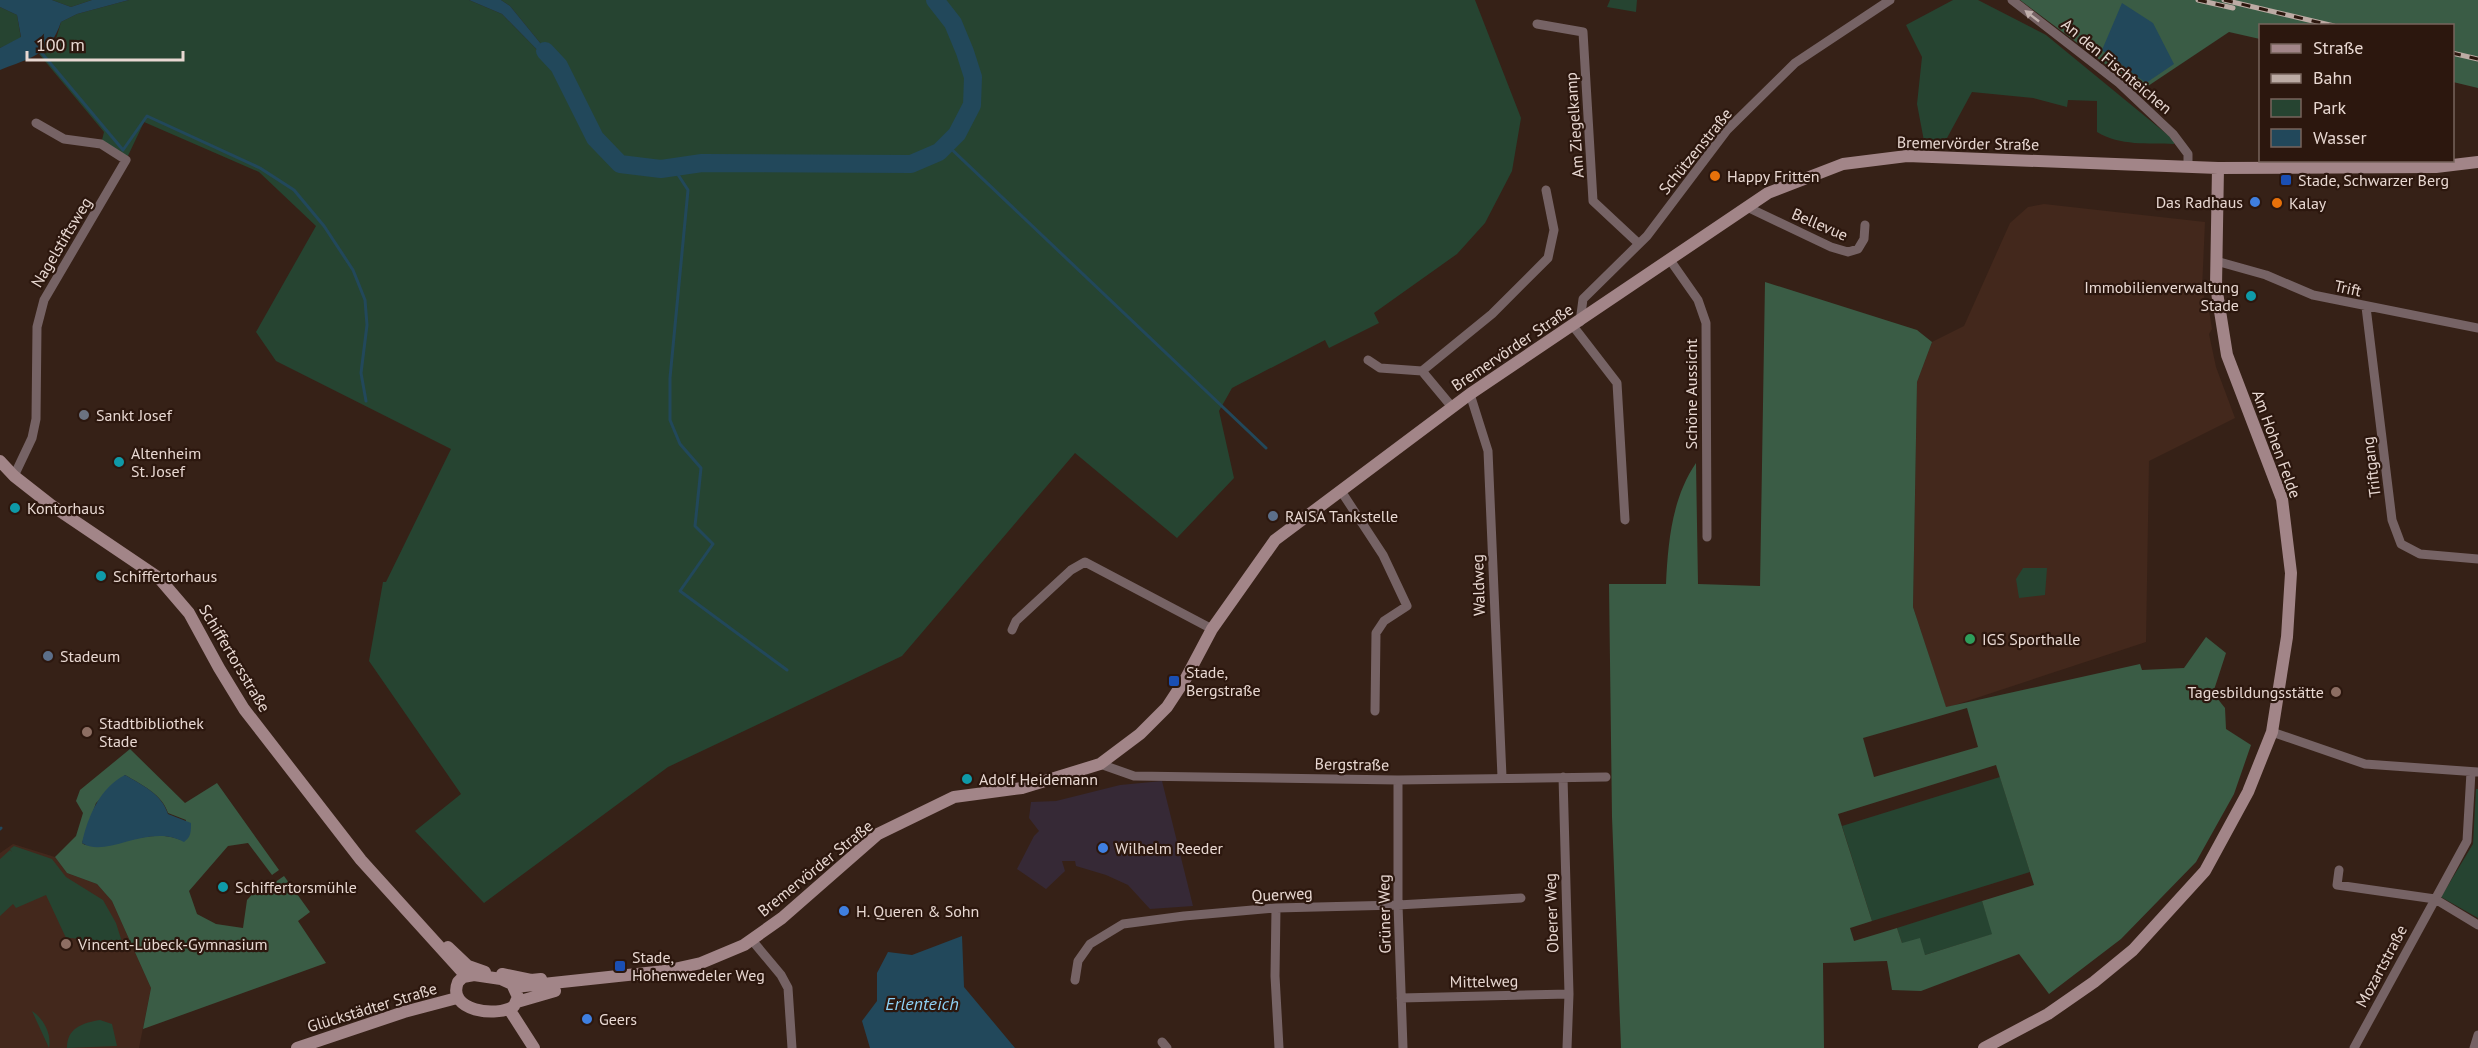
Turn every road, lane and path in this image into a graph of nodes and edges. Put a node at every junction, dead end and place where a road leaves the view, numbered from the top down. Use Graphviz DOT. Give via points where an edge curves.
graph roads {
  1 [pos="1890,0"];
  2 [pos="2012,0"];
  3 [pos="1537,24"];
  4 [pos="36,123"];
  5 [pos="2188,160"];
  6 [pos="2478,162"];
  7 [pos="2218,168"];
  8 [pos="1546,190"];
  9 [pos="1747,207"];
  10 [pos="1865,225"];
  11 [pos="1638,243"];
  12 [pos="1670,260"];
  13 [pos="2216,261"];
  14 [pos="2366,307"];
  15 [pos="1576,324"];
  16 [pos="2478,328"];
  17 [pos="1368,360"];
  18 [pos="1422,370"];
  19 [pos="1470,394"];
  20 [pos="1452,407"];
  21 [pos="0,461"];
  22 [pos="14,476"];
  23 [pos="1341,492"];
  24 [pos="1626,520"];
  25 [pos="1707,537"];
  26 [pos="2478,559"];
  27 [pos="1212,629"];
  28 [pos="1012,630"];
  29 [pos="1375,711"];
  30 [pos="2272,732"];
  31 [pos="1100,764"];
  32 [pos="2475,772"];
  33 [pos="1502,777"];
  34 [pos="1563,777"];
  35 [pos="1606,777"];
  36 [pos="1398,780"];
  37 [pos="2339,870"];
  38 [pos="1521,898"];
  39 [pos="2435,899"];
  40 [pos="1398,905"];
  41 [pos="1276,908"];
  42 [pos="2478,926"];
  43 [pos="431,938"];
  44 [pos="751,939"];
  45 [pos="466,976"];
  46 [pos="1075,980"];
  47 [pos="575,982"];
  48 [pos="515,987"];
  49 [pos="456,992"];
  50 [pos="1569,994"];
  51 [pos="1401,998"];
  52 [pos="513,1006"];
  53 [pos="2478,1035"];
  54 [pos="297,1048"];
  55 [pos="534,1048"];
  56 [pos="792,1048"];
  57 [pos="1279,1048"];
  58 [pos="1403,1048"];
  59 [pos="1567,1048"];
  60 [pos="1983,1048"];
  61 [pos="2354,1048"];
  62 [pos="2474,1048"];
  1 -- 11 [label="street, Schützenstraße" via="1795,63 1727,130"];
  5 -- 2 [label="street, An den Fischteichen, one-way" via="2174,134 2119,83"];
  3 -- 11 [label="street, Am Ziegelkamp" via="1583,32 1593,201"];
  4 -- 22 [label="street, Nagelstiftsweg" via="64,139 101,144 126,160 44,300 37,327 36,419 32,438"];
  5 -- 7 [label="main road, Bremervörder Straße"];
  5 -- 9 [label="main road, Bremervörder Straße" via="1907,156 1843,164 1768,193"];
  6 -- 7 [label="main road, Bremervörder Straße" via="2436,167"];
  7 -- 13 [label="main road, Am Hohen Felde"];
  8 -- 18 [label="street" via="1554,230 1548,258 1492,314"];
  9 -- 10 [label="street, Bellevue" via="1848,252 1858,249"];
  9 -- 12 [label="main road, Bremervörder Straße"];
  11 -- 15 [label="street, Schützenstraße" via="1583,299"];
  12 -- 15 [label="main road, Bremervörder Straße"];
  12 -- 25 [label="street, Schöne Aussicht" via="1698,300 1706,323"];
  13 -- 14 [label="street, Trift" via="2266,275 2313,295"];
  13 -- 30 [label="main road, Am Hohen Felde" via="2227,355 2282,499 2290,563 2287,637"];
  14 -- 16 [label="street, Trift"];
  14 -- 26 [label="street, Triftgang" via="2392,520 2401,544 2420,554"];
  15 -- 19 [label="main road, Bremervörder Straße"];
  15 -- 24 [label="street" via="1617,383"];
  17 -- 18 [label="street" via="1380,368"];
  18 -- 20 [label="street"];
  19 -- 20 [label="main road, Bremervörder Straße"];
  19 -- 33 [label="street, Waldweg" via="1488,451"];
  20 -- 23 [label="main road, Bremervörder Straße"];
  21 -- 22 [label="main road, Schiffertorsstraße"];
  22 -- 43 [label="main road, Schiffertorsstraße" via="159,578 174,594 244,709 361,860"];
  23 -- 27 [label="main road, Bremervörder Straße" via="1275,540"];
  23 -- 29 [label="street" via="1383,555 1407,606 1384,621 1376,633"];
  27 -- 28 [label="street" via="1085,562 1071,570 1016,621"];
  27 -- 31 [label="main road, Bremervörder Straße" via="1167,707 1140,734"];
  30 -- 32 [label="street" via="2365,764"];
  30 -- 60 [label="main road, Am Hohen Felde" via="2248,792 2205,871 2133,950 2048,1014"];
  31 -- 36 [label="street, Bergstraße" via="1134,776"];
  31 -- 44 [label="main road, Bremervörder Straße" via="1022,788 954,797 878,834 782,918"];
  32 -- 39 [label="street, Mozartstraße" via="2467,841"];
  33 -- 34 [label="street, Bergstraße"];
  33 -- 36 [label="street, Bergstraße"];
  34 -- 35 [label="street, Bergstraße"];
  34 -- 50 [label="street, Oberer Weg"];
  36 -- 40 [label="street, Grüner Weg"];
  37 -- 39 [label="street" via="2337,885"];
  38 -- 40 [label="street, Querweg"];
  39 -- 42 [label="street"];
  39 -- 61 [label="street, Mozartstraße"];
  40 -- 41 [label="street, Querweg"];
  40 -- 51 [label="street, Grüner Weg"];
  41 -- 46 [label="street, Querweg" via="1123,924 1090,944 1078,961"];
  41 -- 57 [label="street"];
  43 -- 45 [label="main road, Schiffertorsstraße"];
  43 -- 47 [label="main road" via="480,971 531,980"];
  43 -- 49 [label="main road, Schiffertorsstraße"];
  44 -- 47 [label="main road, Bremervörder Straße" via="701,963"];
  44 -- 56 [label="street" via="788,988"];
  45 -- 48 [label="main road" via="501,979"];
  45 -- 49 [label="main road"];
  47 -- 48 [label="main road, Bremervörder Straße"];
  47 -- 52 [label="main road, Bremervörder Straße"];
  48 -- 52 [label="main road"];
  49 -- 52 [label="main road, Bremervörder Straße" via="460,1003 470,1008 498,1011"];
  49 -- 54 [label="main road, Glückstädter Straße"];
  50 -- 51 [label="street, Mittelweg"];
  50 -- 59 [label="street, Oberer Weg"];
  51 -- 58 [label="street, Grüner Weg"];
  52 -- 55 [label="main road"];
  53 -- 62 [label="street"];
}
